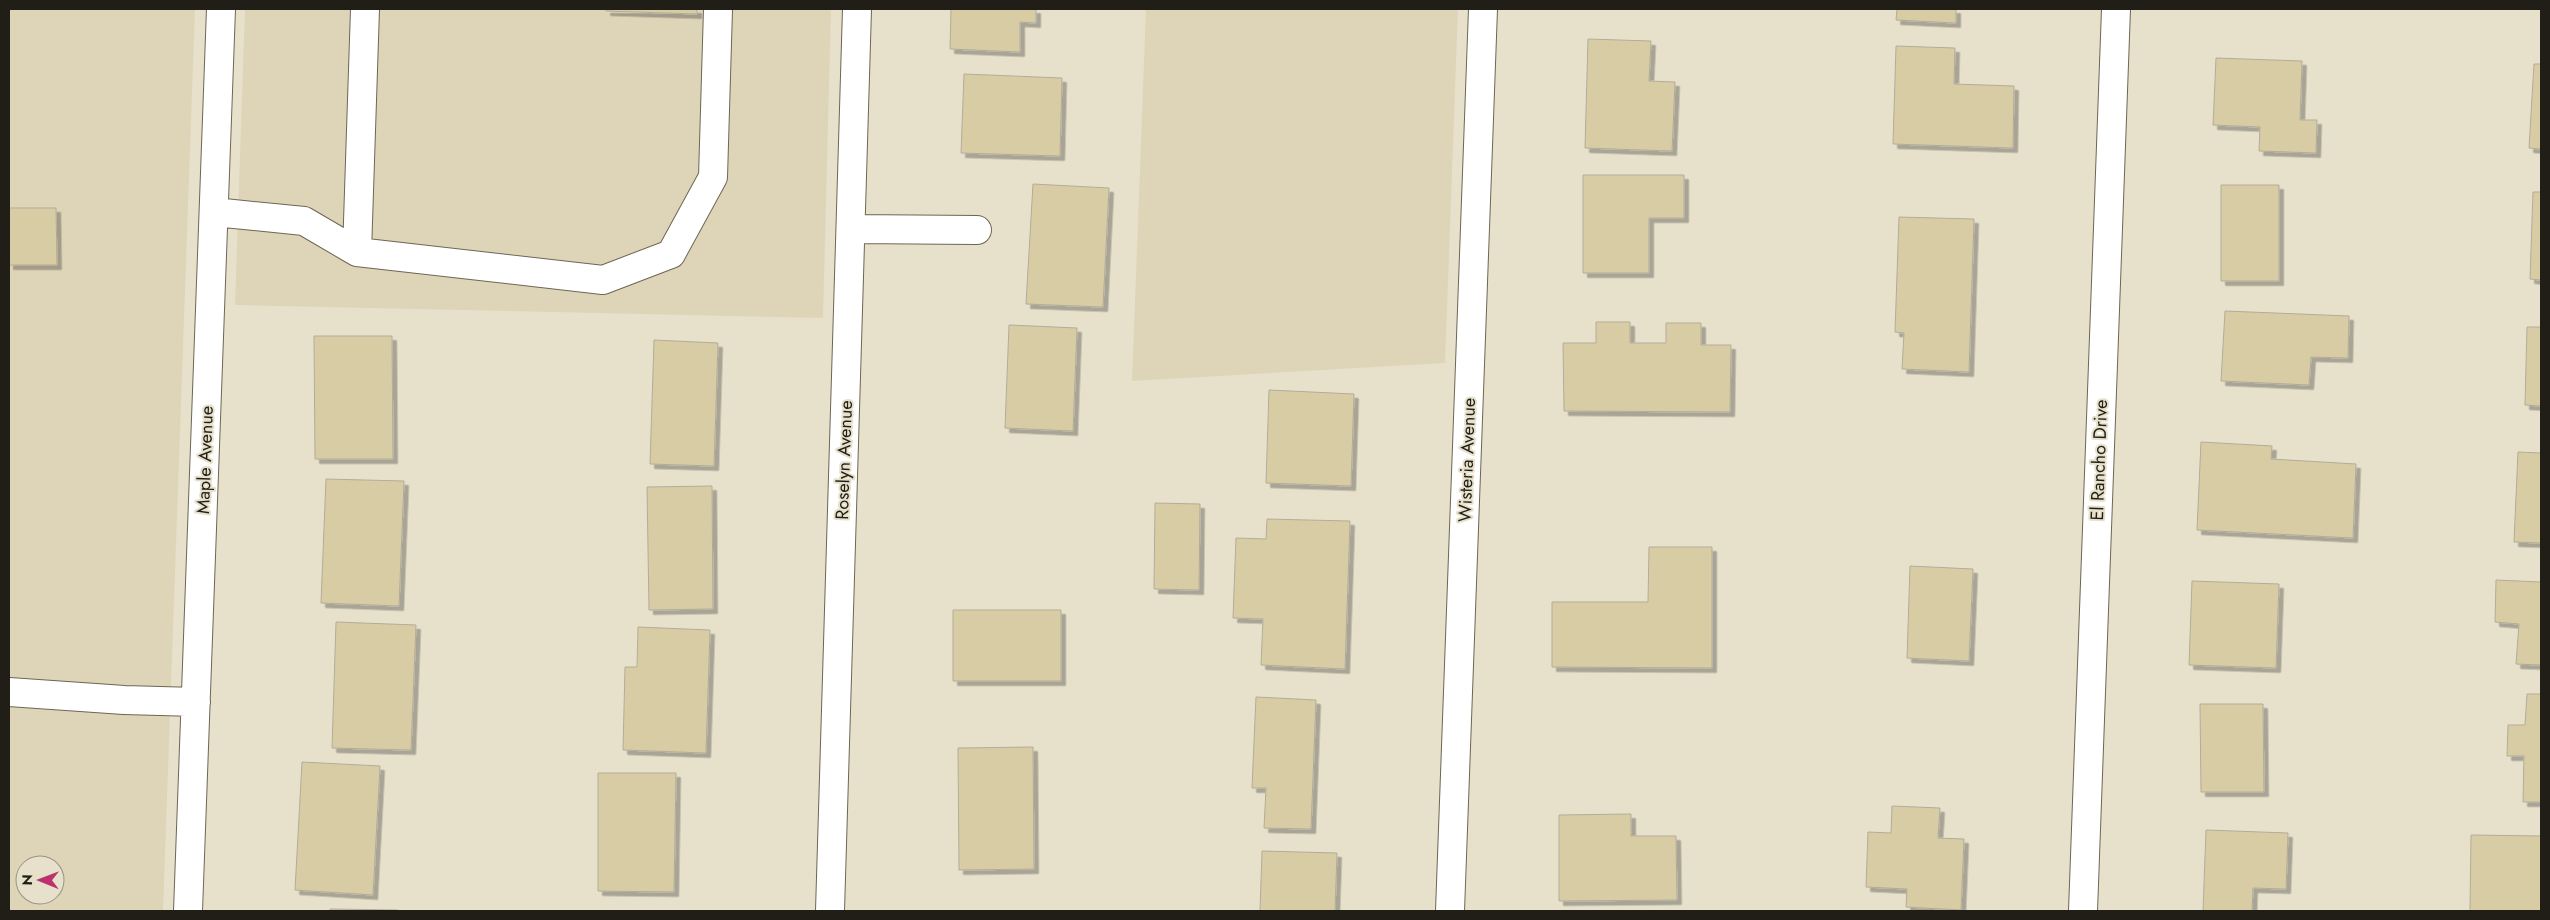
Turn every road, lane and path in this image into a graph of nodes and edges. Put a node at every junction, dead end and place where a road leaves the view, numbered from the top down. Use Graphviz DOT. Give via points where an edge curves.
graph roads {
  1 [pos="221,9"];
  2 [pos="365,9"];
  3 [pos="718,9"];
  4 [pos="858,9"];
  5 [pos="1483,9"];
  6 [pos="2116,9"];
  7 [pos="214,212"];
  8 [pos="851,229"];
  9 [pos="977,230"];
  10 [pos="357,252"];
  11 [pos="9,692"];
  12 [pos="196,702"];
  13 [pos="188,911"];
  14 [pos="830,911"];
  15 [pos="1450,911"];
  16 [pos="2083,911"];
  1 -- 7 [label="street, Maple Avenue"];
  2 -- 10 [label="street"];
  3 -- 10 [label="street" via="713,177 671,254 603,280"];
  4 -- 8 [label="street, Roselyn Avenue"];
  5 -- 15 [label="street, Wisteria Avenue"];
  6 -- 16 [label="street, El Rancho Drive"];
  7 -- 10 [label="street" via="304,221"];
  7 -- 12 [label="street, Maple Avenue"];
  8 -- 9 [label="street"];
  8 -- 14 [label="street, Roselyn Avenue"];
  11 -- 12 [label="street"];
  12 -- 13 [label="street, Maple Avenue"];
}
